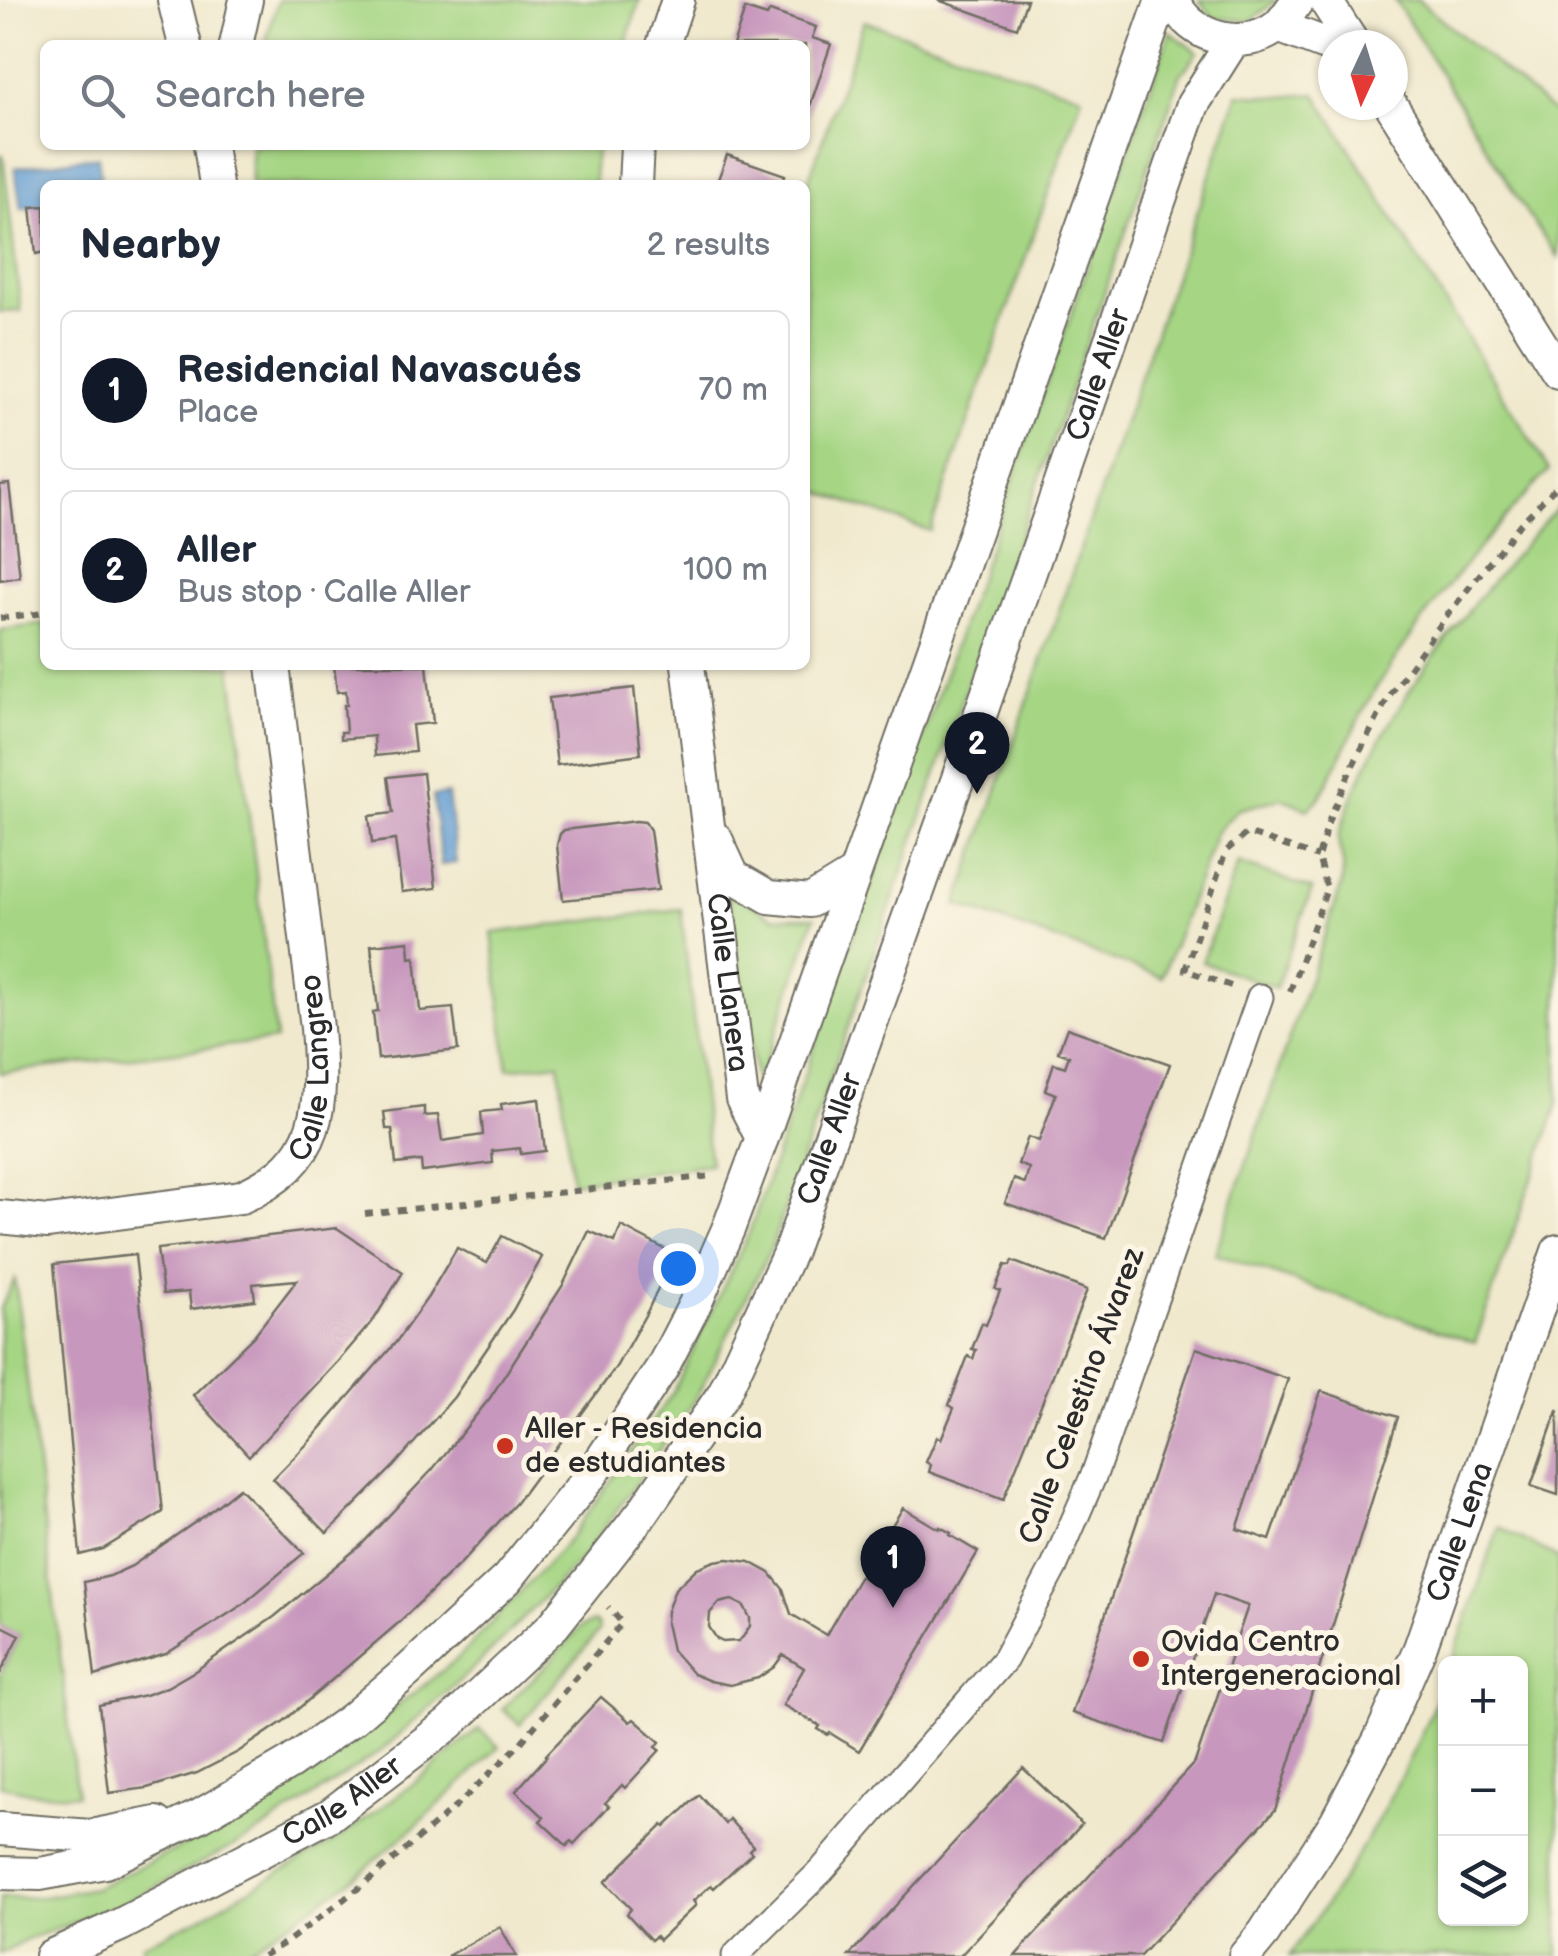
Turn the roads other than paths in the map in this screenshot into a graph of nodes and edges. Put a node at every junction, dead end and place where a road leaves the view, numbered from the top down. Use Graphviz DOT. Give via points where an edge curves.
graph roads {
  1 [pos="174,0"];
  2 [pos="246,0"];
  3 [pos="678,0"];
  4 [pos="1162,0"];
  5 [pos="1173,0"];
  6 [pos="1325,0"];
  7 [pos="1288,13"];
  8 [pos="1344,30"];
  9 [pos="1318,36"];
  10 [pos="184,40"];
  11 [pos="237,40"];
  12 [pos="665,40"];
  13 [pos="1233,40"];
  14 [pos="1400,120"];
  15 [pos="637,150"];
  16 [pos="635,180"];
  17 [pos="1558,370"];
  18 [pos="274,670"];
  19 [pos="689,670"];
  20 [pos="707,820"];
  21 [pos="854,874"];
  22 [pos="1260,997"];
  23 [pos="762,1138"];
  24 [pos="0,1217"];
  25 [pos="1558,1251"];
  26 [pos="201,1815"];
  27 [pos="0,1828"];
  28 [pos="0,1872"];
  29 [pos="51,1956"];
  30 [pos="735,1956"];
  31 [pos="1245,1956"];
  1 -- 10 [label="street"];
  2 -- 11 [label="street"];
  3 -- 12 [label="street"];
  4 -- 21 [label="street, Calle Aller"];
  5 -- 13 [label="street" via="1192,26"];
  6 -- 8 [label="street"];
  7 -- 9 [label="street"];
  7 -- 13 [label="street" via="1258,36"];
  13 -- 29 [label="street, Calle Aller" via="1193,104 790,1251 724,1393 554,1625 449,1724 330,1815"];
  14 -- 17 [label="street"];
  15 -- 16 [label="street"];
  18 -- 24 [label="street, Calle Langreo" via="320,1070 306,1143 282,1173 241,1196 48,1222"];
  19 -- 20 [label="street, Calle Llanera"];
  20 -- 21 [label="street, Calle Llanera" via="733,876 769,898 810,901"];
  20 -- 23 [label="street, Calle Llanera" via="742,1099"];
  21 -- 23 [label="street, Calle Aller"];
  22 -- 30 [label="street, Calle Celestino Álvarez" via="1095,1472 1006,1659 822,1870"];
  23 -- 26 [label="street, Calle Aller" via="662,1368 592,1474 519,1564 352,1719"];
  25 -- 31 [label="street, Calle Lena" via="1420,1648 1388,1721 1336,1822"];
  26 -- 27 [label="street, Calle Aller" via="91,1836"];
  26 -- 28 [label="street, Calle Aller" via="105,1862 40,1874"];
}
